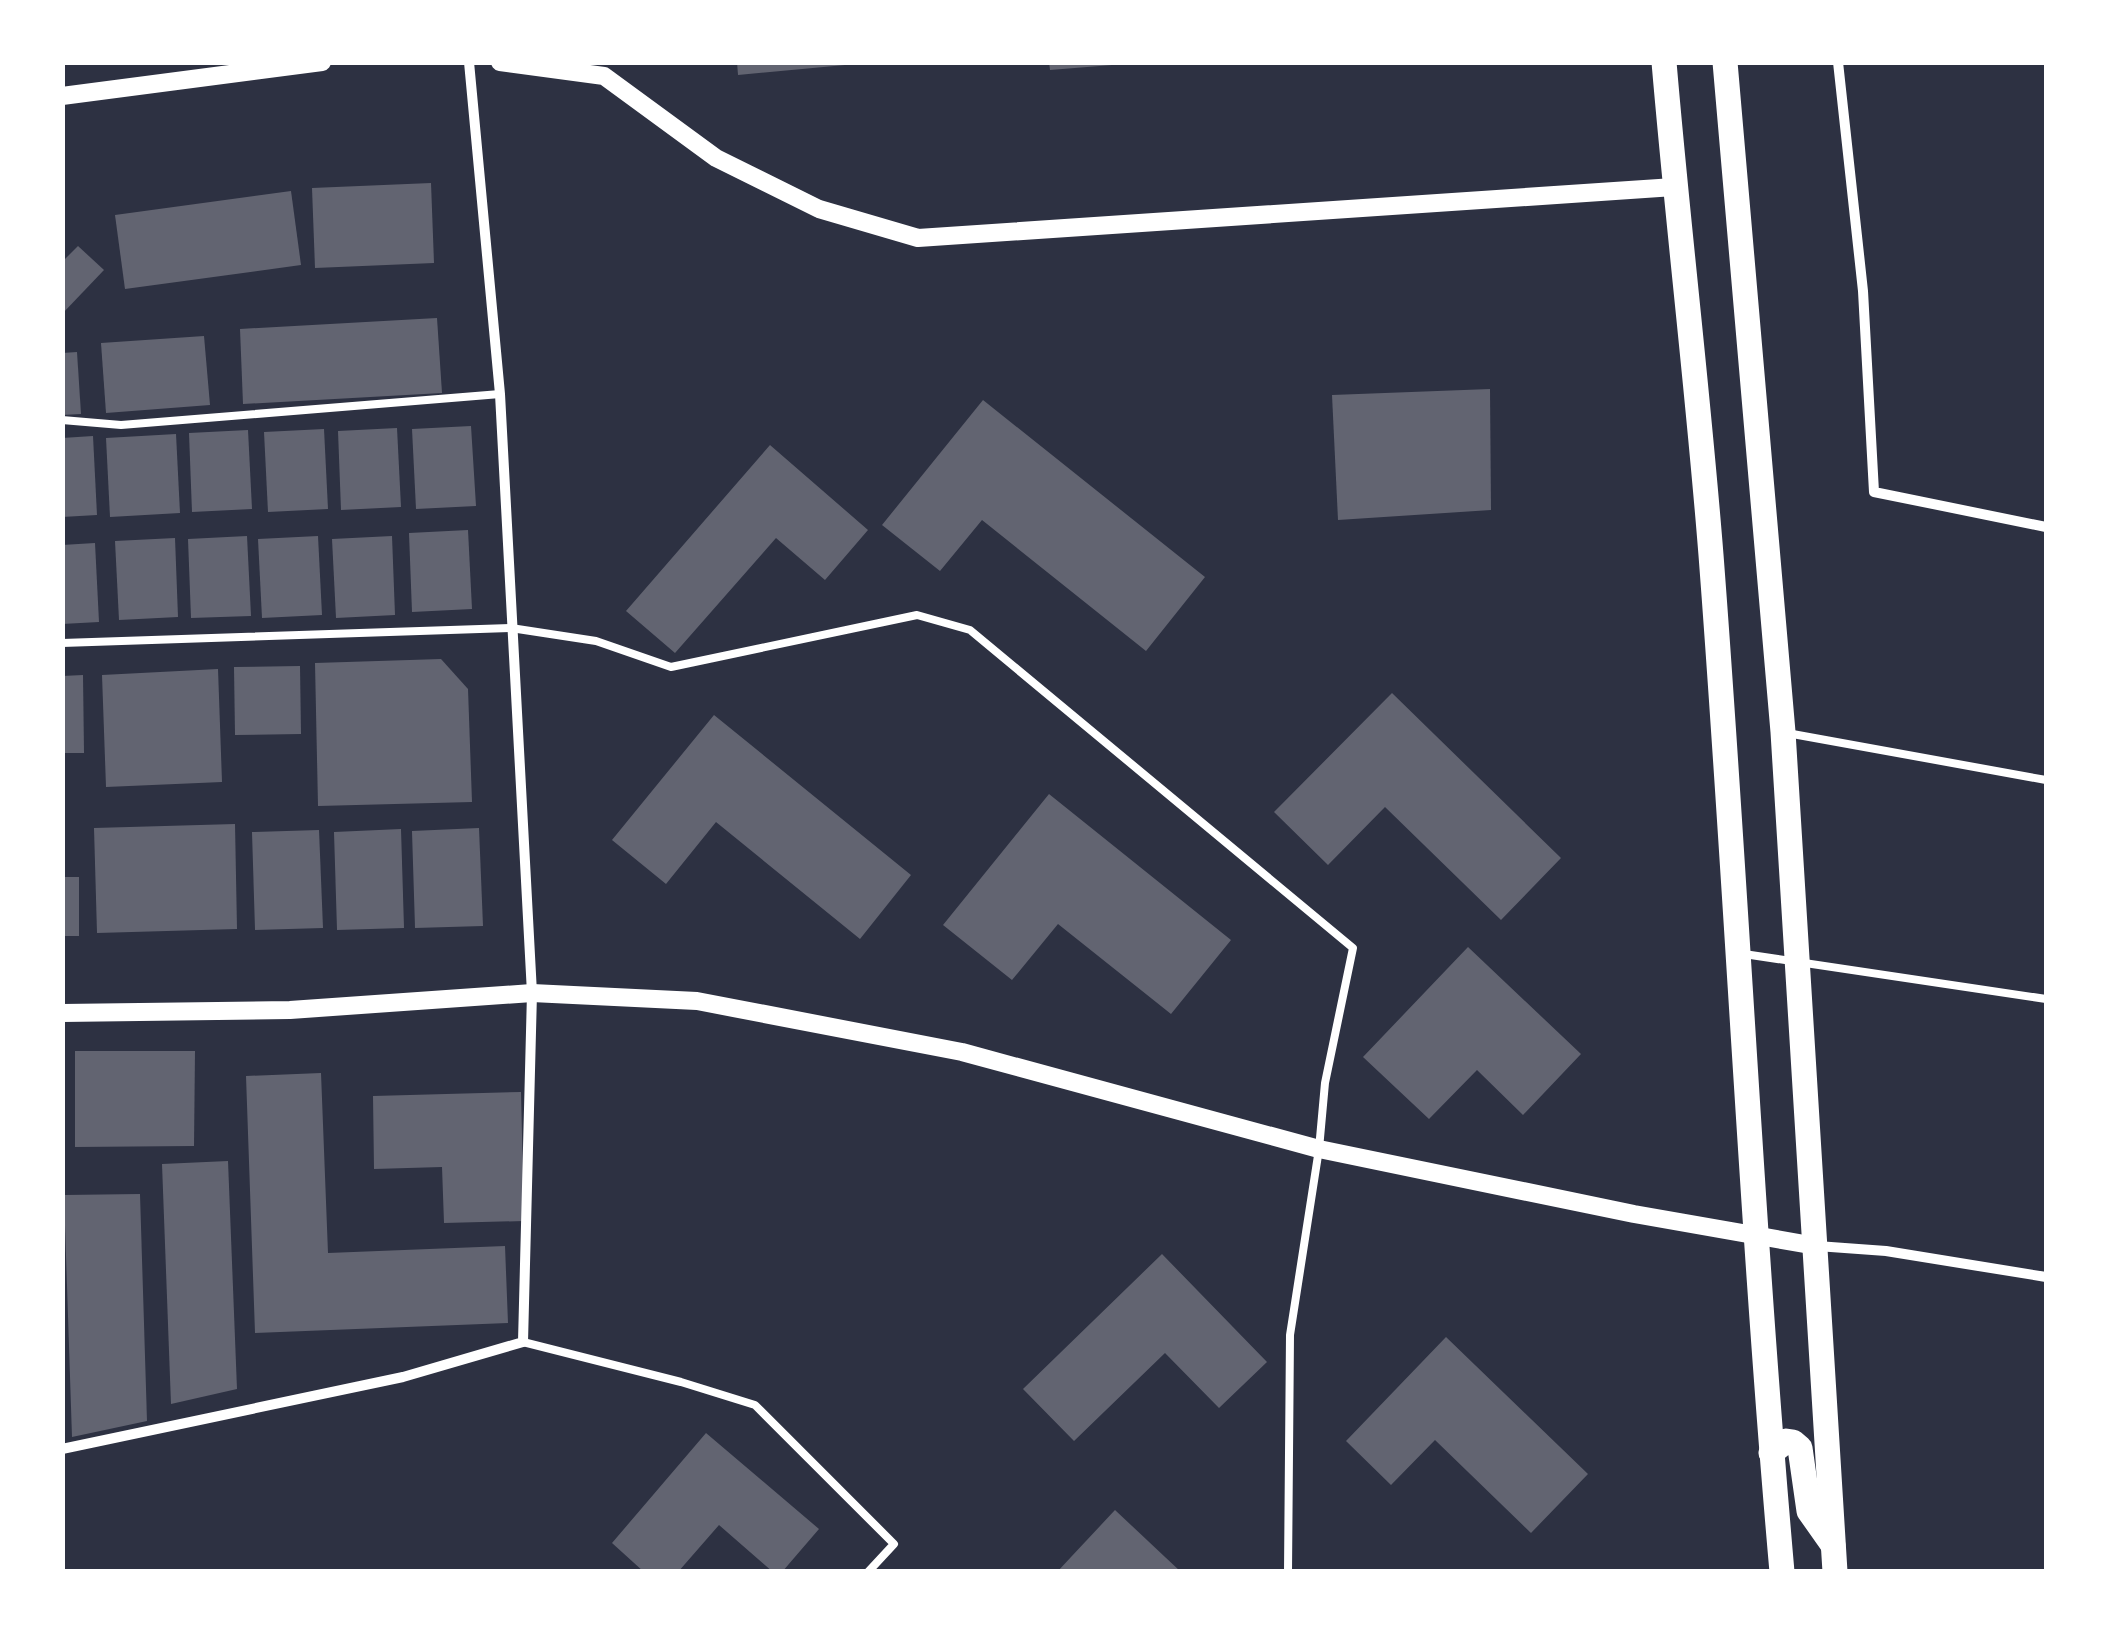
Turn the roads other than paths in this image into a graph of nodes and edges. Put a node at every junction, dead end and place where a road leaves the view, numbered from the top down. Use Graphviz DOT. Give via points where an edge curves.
graph roads {
  1 [pos="322,62"];
  2 [pos="469,62"];
  3 [pos="500,62"];
  4 [pos="1664,62"];
  5 [pos="1726,62"];
  6 [pos="1838,62"];
  7 [pos="62,96"];
  8 [pos="1674,187"];
  9 [pos="500,394"];
  10 [pos="62,420"];
  11 [pos="2046,526"];
  12 [pos="511,628"];
  13 [pos="62,643"];
  14 [pos="1783,732"];
  15 [pos="2046,780"];
  16 [pos="1740,954"];
  17 [pos="1798,961"];
  18 [pos="532,993"];
  19 [pos="2046,1000"];
  20 [pos="62,1013"];
  21 [pos="1320,1149"];
  22 [pos="1756,1235"];
  23 [pos="1816,1246"];
  24 [pos="2046,1277"];
  25 [pos="523,1342"];
  26 [pos="62,1449"];
  27 [pos="1772,1453"];
  28 [pos="1834,1559"];
  29 [pos="868,1572"];
  30 [pos="1288,1572"];
  31 [pos="1782,1572"];
  1 -- 7 [label="street"];
  2 -- 9 [label="street"];
  3 -- 8 [label="street" via="604,76 716,158 819,209 918,238"];
  4 -- 8 [label="main road"];
  5 -- 14 [label="main road"];
  6 -- 11 [label="street" via="1863,291 1874,492"];
  8 -- 16 [label="main road" via="1711,550"];
  9 -- 10 [label="lane" via="121,424"];
  9 -- 12 [label="street"];
  12 -- 13 [label="lane"];
  12 -- 18 [label="street"];
  12 -- 21 [label="lane" via="596,641 671,667 917,615 970,630 1353,948 1325,1083"];
  14 -- 15 [label="lane"];
  14 -- 17 [label="main road"];
  16 -- 17 [label="lane"];
  16 -- 22 [label="main road"];
  17 -- 19 [label="lane"];
  17 -- 23 [label="main road"];
  18 -- 20 [label="street" via="290,1010"];
  18 -- 21 [label="street" via="697,1000 943,1048"];
  18 -- 25 [label="street"];
  21 -- 22 [label="street"];
  21 -- 30 [label="lane" via="1290,1335"];
  22 -- 23 [label="street"];
  22 -- 27 [label="main road"];
  23 -- 24 [label="street"];
  23 -- 28 [label="main road"];
  25 -- 26 [label="street" via="403,1378"];
  25 -- 29 [label="lane" via="755,1405 894,1544"];
  27 -- 28 [label="main road" via="1786,1441 1800,1448 1809,1510"];
  27 -- 31 [label="main road"];
}
